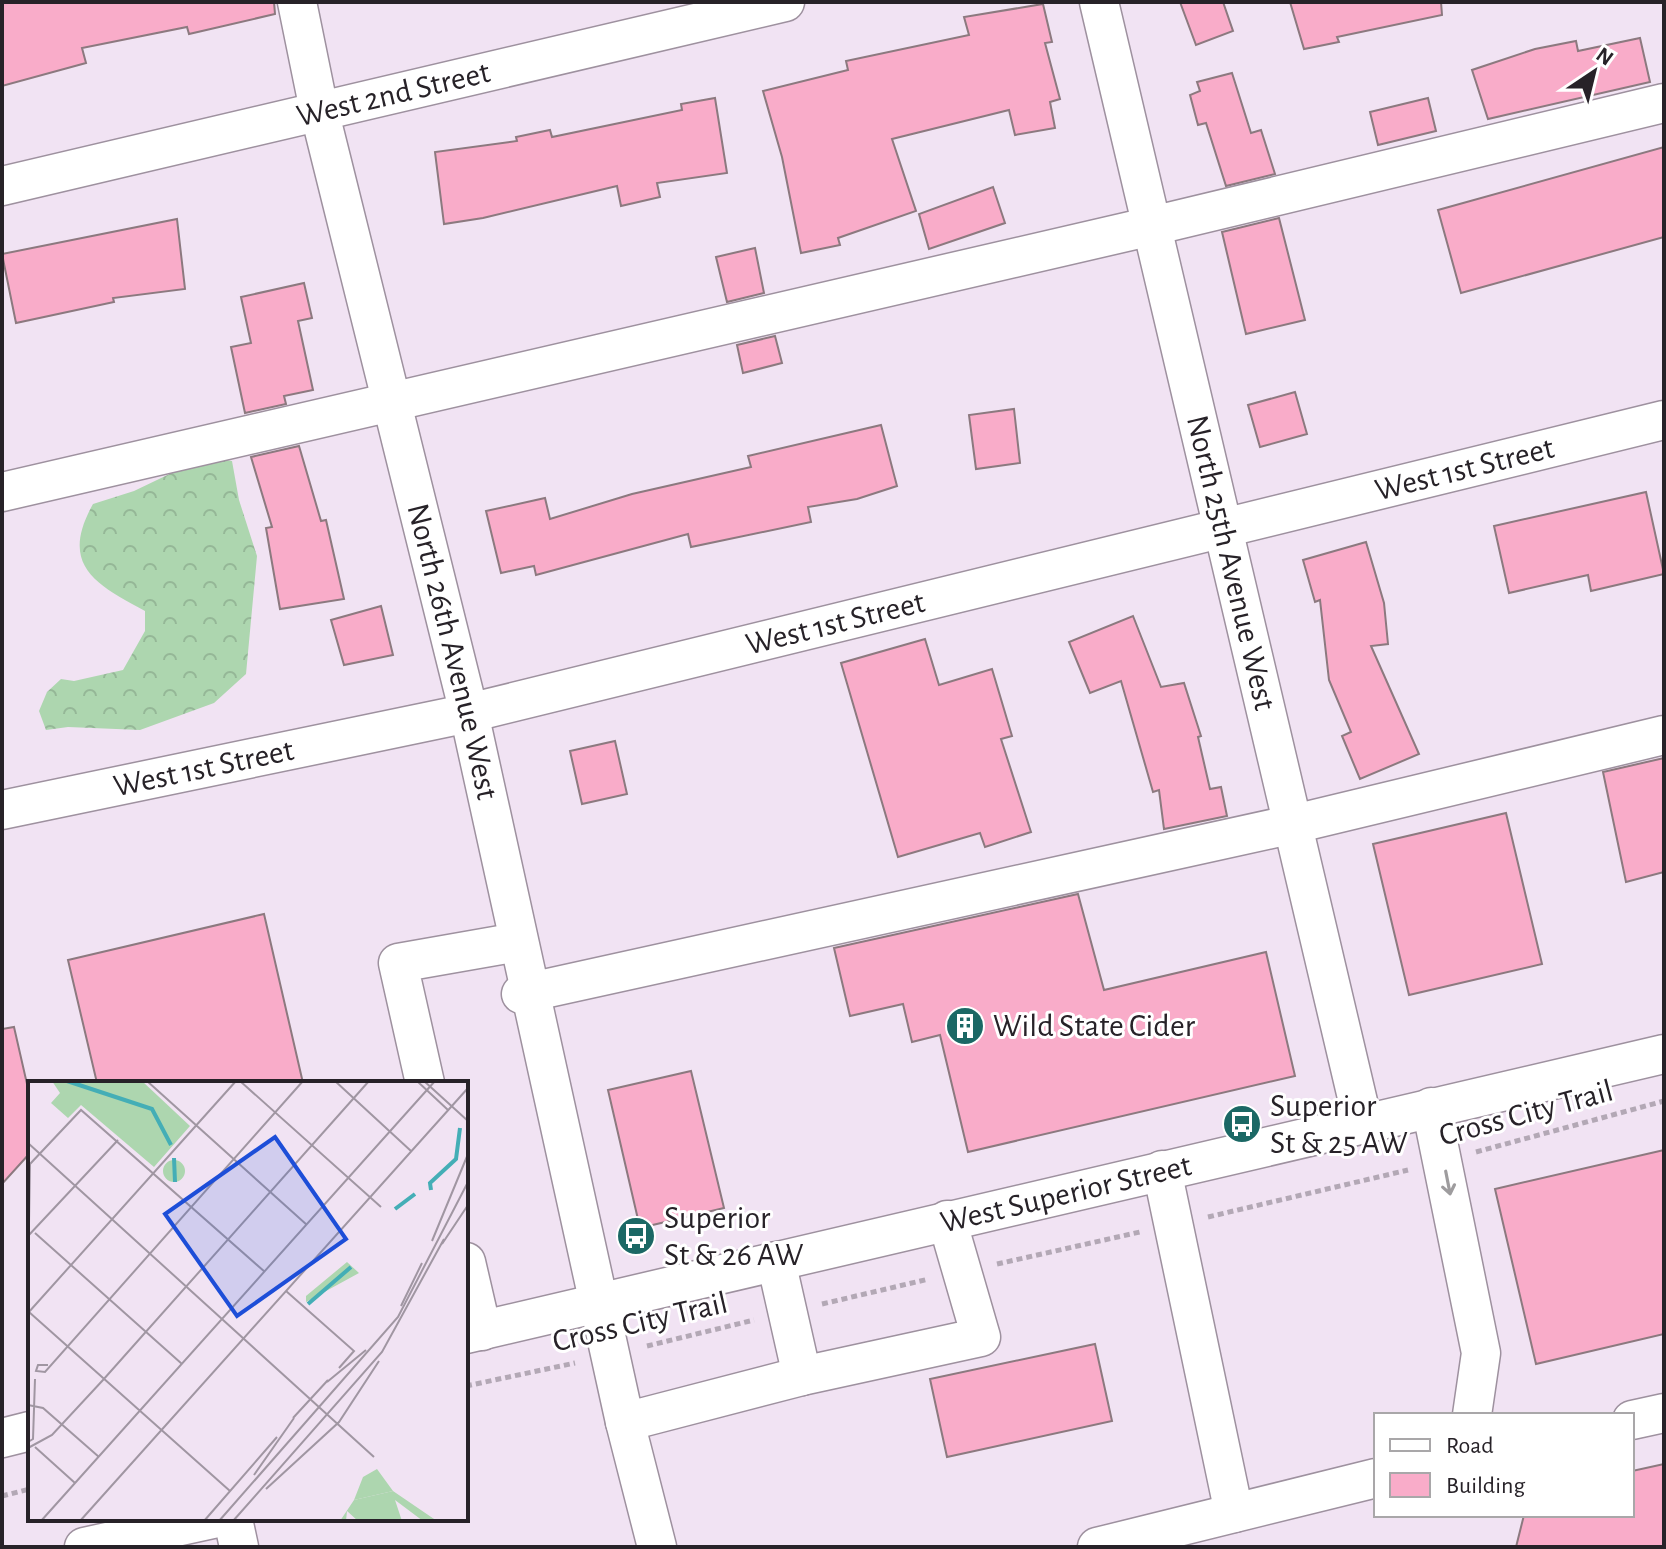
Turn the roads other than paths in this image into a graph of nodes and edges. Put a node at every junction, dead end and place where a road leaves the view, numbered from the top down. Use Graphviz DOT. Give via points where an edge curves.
graph roads {
  1 [pos="297,2"];
  2 [pos="785,2"];
  3 [pos="1099,2"];
  4 [pos="1664,103"];
  5 [pos="319,110"];
  6 [pos="2,186"];
  7 [pos="1152,226"];
  8 [pos="391,402"];
  9 [pos="1664,420"];
  10 [pos="2,492"];
  11 [pos="1225,526"];
  12 [pos="469,713"];
  13 [pos="1664,735"];
  14 [pos="2,810"];
  15 [pos="1294,824"];
  16 [pos="518,942"];
  17 [pos="525,993"];
  18 [pos="1664,1054"];
  19 [pos="425,1081"];
  20 [pos="1431,1107"];
  21 [pos="1363,1123"];
  22 [pos="1162,1170"];
  23 [pos="947,1220"];
  24 [pos="776,1261"];
  25 [pos="468,1280"];
  26 [pos="596,1302"];
  27 [pos="474,1332"];
  28 [pos="802,1376"];
  29 [pos="1472,1413"];
  30 [pos="1664,1413"];
  31 [pos="1634,1420"];
  32 [pos="625,1422"];
  33 [pos="28,1432"];
  34 [pos="2,1438"];
  35 [pos="1374,1478"];
  36 [pos="1234,1513"];
  37 [pos="204,1521"];
  38 [pos="233,1521"];
  39 [pos="84,1547"];
  40 [pos="239,1547"];
  41 [pos="657,1547"];
  42 [pos="1097,1547"];
  1 -- 5 [label="street, North 26th Avenue West"];
  2 -- 5 [label="street, West 2nd Street"];
  3 -- 7 [label="street, North 25th Avenue West"];
  4 -- 7 [label="street"];
  5 -- 6 [label="street, West 2nd Street"];
  5 -- 8 [label="street, North 26th Avenue West"];
  7 -- 8 [label="street"];
  7 -- 11 [label="street, North 25th Avenue West"];
  8 -- 10 [label="street"];
  8 -- 12 [label="street, North 26th Avenue West"];
  9 -- 11 [label="street, West 1st Street"];
  11 -- 12 [label="street, West 1st Street"];
  11 -- 15 [label="street, North 25th Avenue West"];
  12 -- 14 [label="street, West 1st Street"];
  12 -- 16 [label="street, North 26th Avenue West"];
  13 -- 15 [label="street"];
  15 -- 17 [label="street"];
  15 -- 21 [label="street, North 25th Avenue West"];
  16 -- 17 [label="street, North 26th Avenue West"];
  16 -- 19 [label="street" via="398,963"];
  17 -- 26 [label="street, North 26th Avenue West"];
  18 -- 20 [label="street, West Superior Street"];
  20 -- 21 [label="street, West Superior Street"];
  20 -- 29 [label="street, one-way" via="1481,1353"];
  21 -- 22 [label="street, West Superior Street"];
  22 -- 23 [label="street, West Superior Street"];
  22 -- 36 [label="street"];
  23 -- 24 [label="street, West Superior Street"];
  23 -- 28 [label="street" via="981,1337"];
  24 -- 26 [label="street, West Superior Street"];
  24 -- 28 [label="street"];
  25 -- 27 [label="street"];
  26 -- 27 [label="street, West Superior Street"];
  26 -- 32 [label="street, North 26th Avenue West"];
  28 -- 32 [label="street"];
  30 -- 31 [label="street"];
  32 -- 41 [label="street, North 26th Avenue West"];
  33 -- 34 [label="street"];
  35 -- 36 [label="street"];
  36 -- 42 [label="street"];
  37 -- 39 [label="street"];
  38 -- 40 [label="street"];
}
